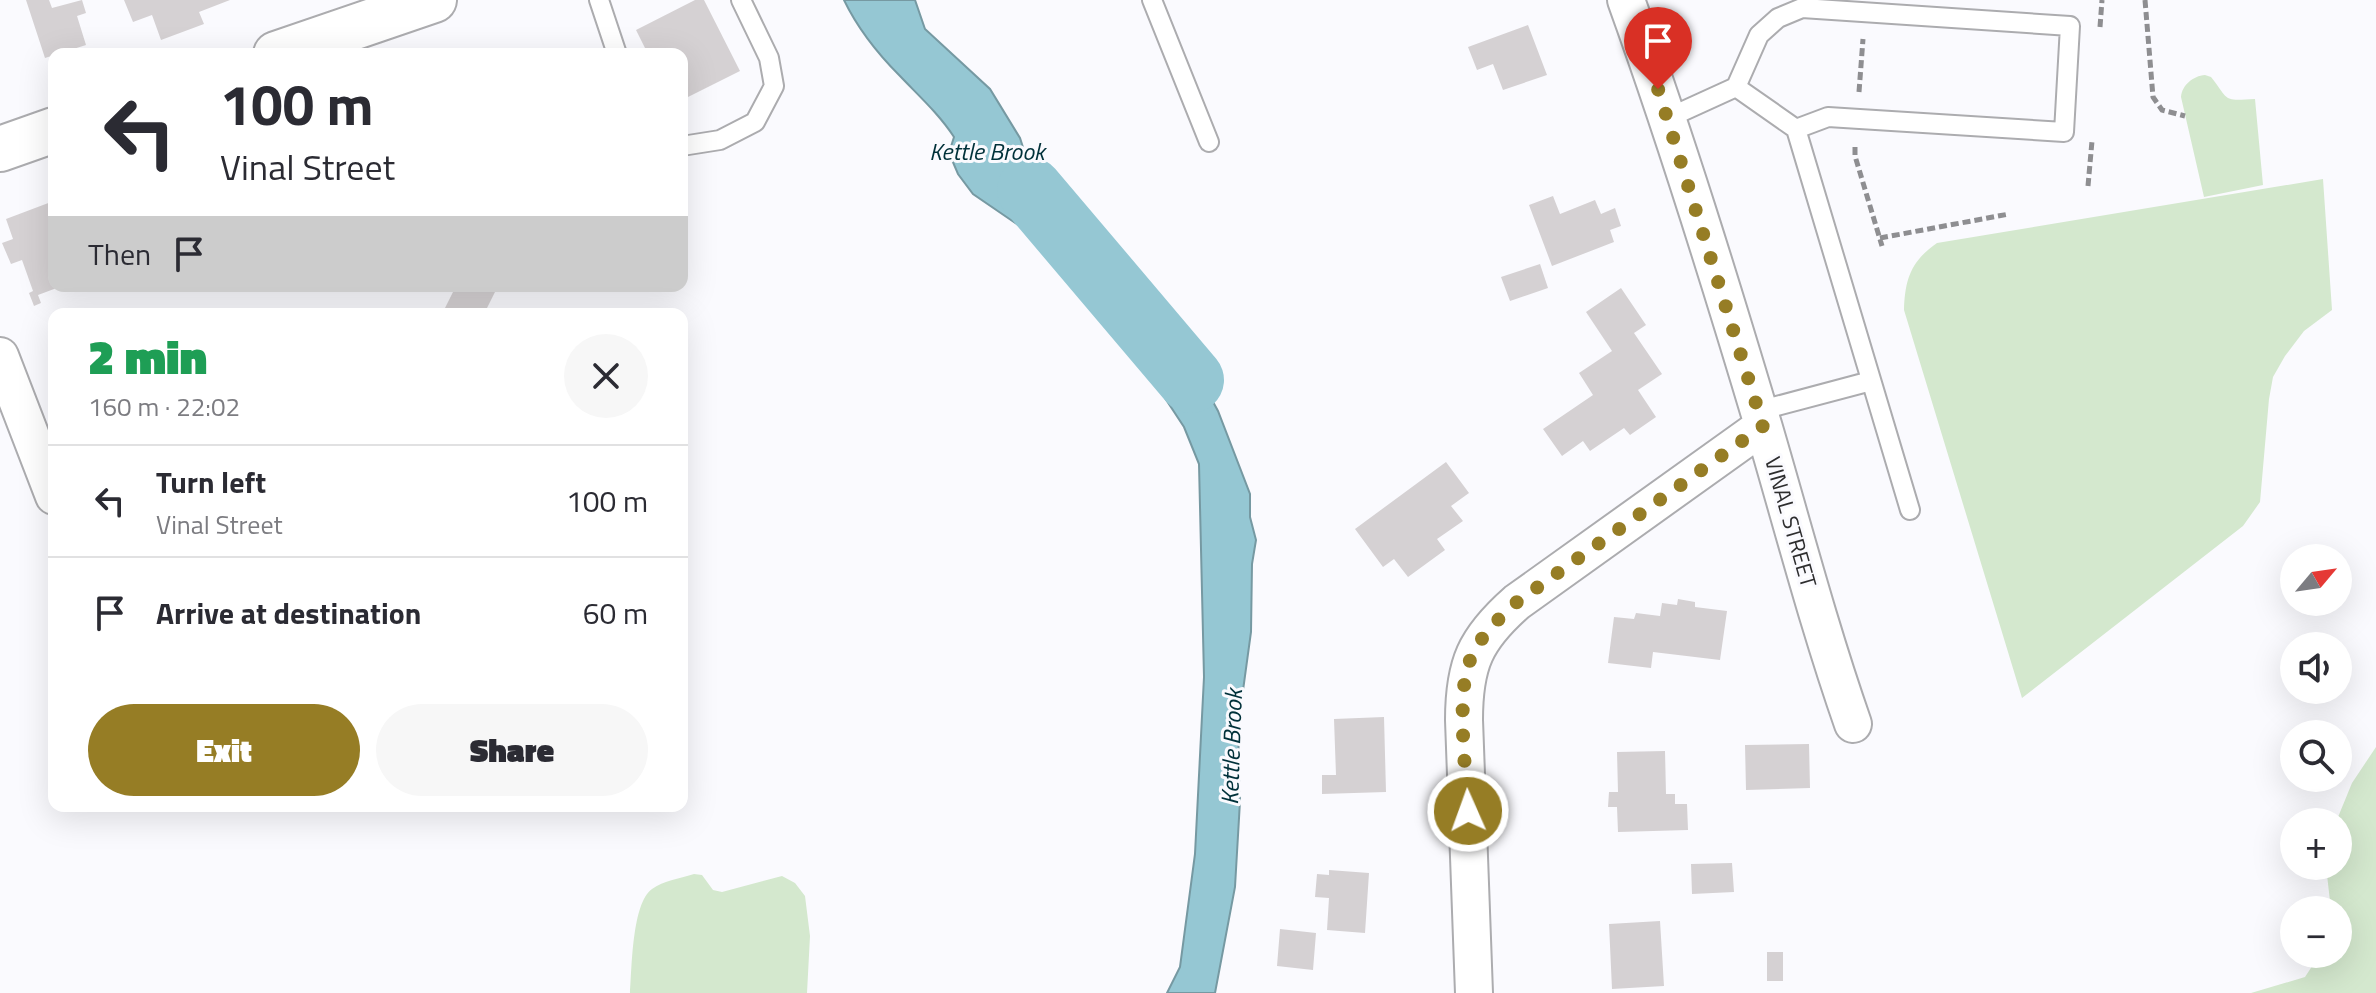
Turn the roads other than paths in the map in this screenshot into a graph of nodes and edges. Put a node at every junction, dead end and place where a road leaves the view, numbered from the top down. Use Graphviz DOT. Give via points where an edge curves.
graph roads {
  1 [pos="434,0"];
  2 [pos="599,0"];
  3 [pos="741,0"];
  4 [pos="1152,0"];
  5 [pos="1626,0"];
  6 [pos="294,48"];
  7 [pos="615,48"];
  8 [pos="1736,87"];
  9 [pos="1668,118"];
  10 [pos="1796,129"];
  11 [pos="48,132"];
  12 [pos="1209,142"];
  13 [pos="688,145"];
  14 [pos="0,149"];
  15 [pos="0,356"];
  16 [pos="1871,381"];
  17 [pos="1761,418"];
  18 [pos="48,480"];
  19 [pos="1910,510"];
  20 [pos="1853,724"];
  21 [pos="1474,993"];
  1 -- 6 [label="main road"];
  2 -- 7 [label="lane"];
  3 -- 13 [label="lane" via="769,58 774,86 755,122 720,140"];
  4 -- 12 [label="lane"];
  5 -- 9 [label="street, VINAL STREET"];
  8 -- 9 [label="lane"];
  8 -- 10 [label="lane"];
  8 -- 10 [label="lane" via="1759,35 1778,18 1802,8 2070,26 2064,132 1828,117"];
  9 -- 17 [label="street, VINAL STREET"];
  10 -- 16 [label="lane"];
  11 -- 14 [label="main road"];
  15 -- 18 [label="street"];
  16 -- 17 [label="lane"];
  16 -- 19 [label="lane"];
  17 -- 20 [label="street, VINAL STREET"];
  17 -- 21 [label="street" via="1517,602 1496,620 1468,666 1464,720"];
}
